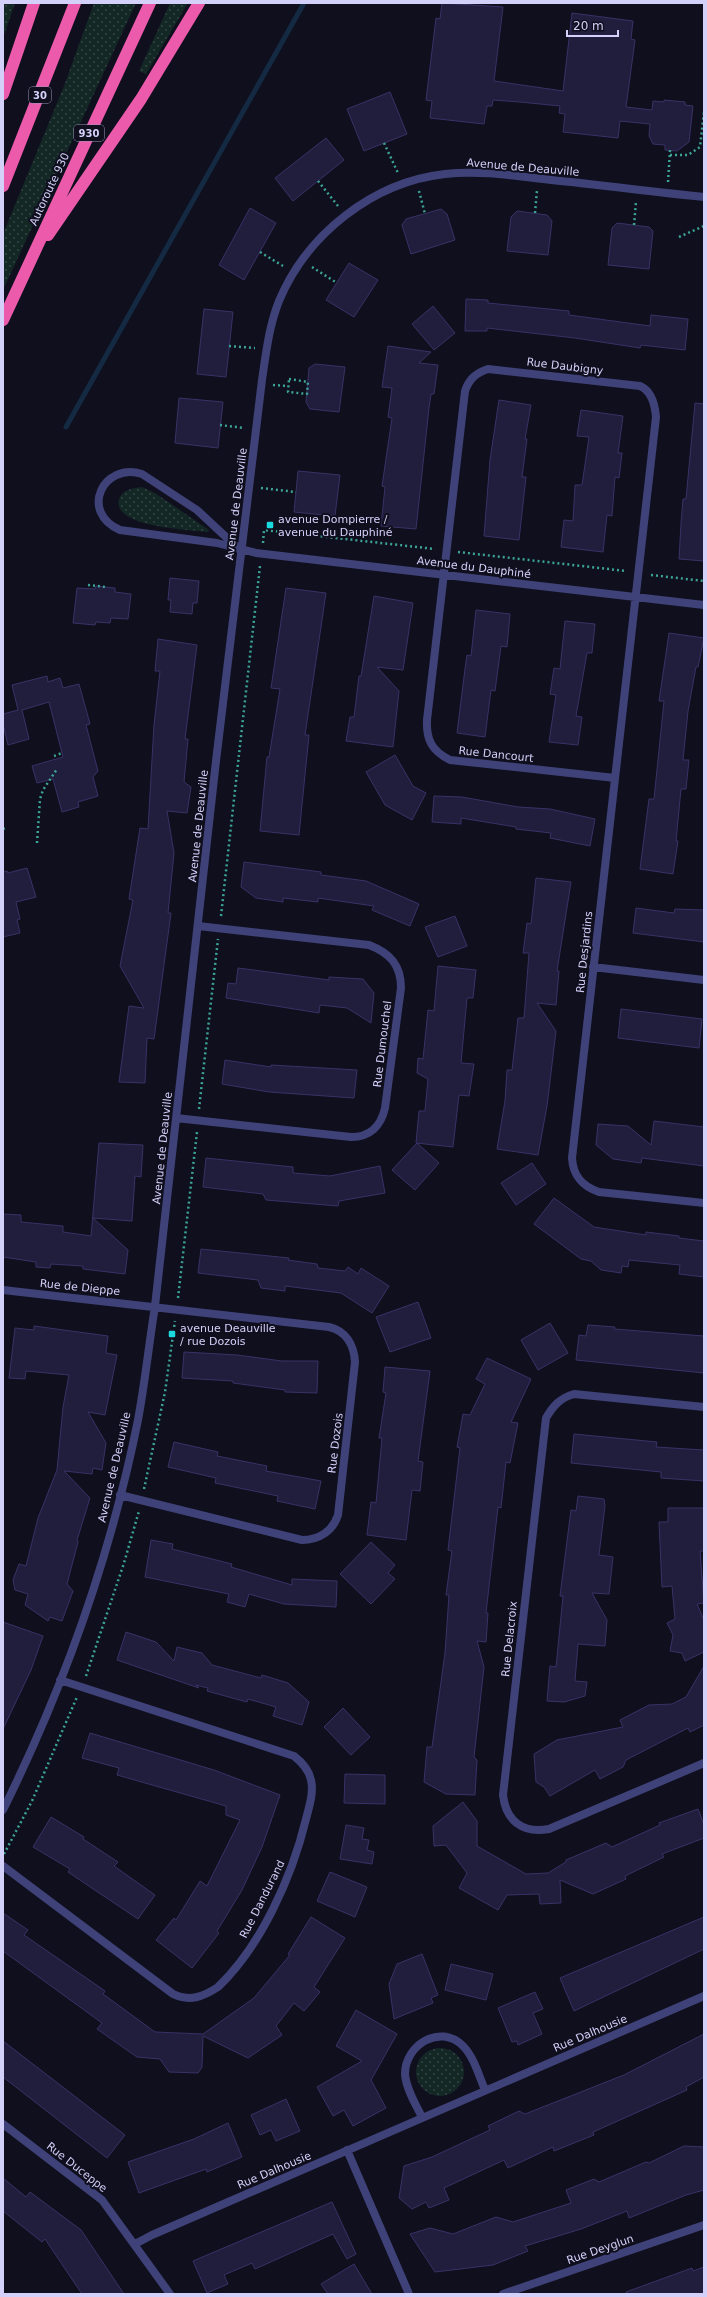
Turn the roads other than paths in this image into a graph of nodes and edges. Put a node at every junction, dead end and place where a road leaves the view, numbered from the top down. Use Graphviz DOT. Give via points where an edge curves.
graph roads {
  1 [pos="34,3"];
  2 [pos="75,3"];
  3 [pos="150,3"];
  4 [pos="199,3"];
  5 [pos="3,94"];
  6 [pos="3,186"];
  7 [pos="704,197"];
  8 [pos="29,264"];
  9 [pos="3,320"];
  10 [pos="241,551"];
  11 [pos="445,575"];
  12 [pos="635,597"];
  13 [pos="704,605"];
  14 [pos="615,778"];
  15 [pos="198,926"];
  16 [pos="593,967"];
  17 [pos="704,980"];
  18 [pos="176,1118"];
  19 [pos="704,1203"];
  20 [pos="3,1290"];
  21 [pos="155,1306"];
  22 [pos="704,1407"];
  23 [pos="120,1496"];
  24 [pos="60,1680"];
  25 [pos="704,1763"];
  26 [pos="3,1810"];
  27 [pos="3,1866"];
  28 [pos="704,1996"];
  29 [pos="485,2090"];
  30 [pos="422,2117"];
  31 [pos="3,2124"];
  32 [pos="347,2150"];
  33 [pos="704,2225"];
  34 [pos="135,2244"];
  35 [pos="170,2294"];
  36 [pos="409,2294"];
  37 [pos="503,2294"];
  1 -- 5 [label="highway"];
  2 -- 6 [label="highway, 30"];
  3 -- 8 [label="highway, Autoroute 930 / 930"];
  4 -- 8 [label="highway" via="141,99"];
  7 -- 10 [label="street, Avenue de Deauville" via="487,173 444,174 402,185 381,194 346,216 319,239 305,257 285,289 274,315 264,364"];
  8 -- 9 [label="highway, Autoroute 930 / 930"];
  10 -- 10 [label="street, Avenue du Dauphiné" via="197,510 142,474 120,473 106,482 99,496 97,504 100,512 111,526 120,530 217,543"];
  10 -- 11 [label="street, Avenue du Dauphiné"];
  10 -- 15 [label="street, Avenue de Deauville"];
  11 -- 12 [label="street, Avenue du Dauphiné"];
  11 -- 12 [label="street, Rue Daubigny" via="465,391 475,374 494,369 640,386 650,394 656,417"];
  11 -- 14 [label="street, Rue Dancourt" via="427,720 428,738 433,748 450,760"];
  12 -- 13 [label="street, Avenue du Dauphiné"];
  12 -- 14 [label="street, Rue Desjardins"];
  14 -- 16 [label="street, Rue Desjardins"];
  15 -- 18 [label="street, Avenue de Deauville"];
  15 -- 18 [label="street, Rue Dumouchel" via="369,945 390,956 397,965 401,976 401,988 385,1108 379,1125 369,1134 351,1137"];
  16 -- 17 [label="street"];
  16 -- 19 [label="street, Rue Desjardins" via="572,1158 576,1176 582,1184 599,1192"];
  18 -- 21 [label="street, Avenue de Deauville"];
  20 -- 21 [label="street, Rue de Dieppe"];
  21 -- 23 [label="street, Avenue de Deauville" via="142,1396"];
  21 -- 23 [label="street, Rue Dozois" via="329,1327 344,1334 352,1348 355,1362 338,1514 336,1521 326,1533 311,1540 302,1540"];
  22 -- 25 [label="street, Rue Delacroix" via="574,1394 556,1403 546,1418 504,1787 504,1806 520,1828 538,1831 549,1829"];
  23 -- 24 [label="street, Avenue de Deauville" via="93,1586"];
  24 -- 26 [label="street, Avenue de Deauville"];
  24 -- 27 [label="street, Rue Dandurand" via="294,1756 306,1767 311,1781 310,1802 301,1840 286,1881 253,1942 218,1987 210,1993 193,1998 173,1994"];
  28 -- 29 [label="street, Rue Dalhousie"];
  29 -- 30 [label="street, Rue Dalhousie"];
  29 -- 30 [label="street" via="464,2046 447,2037 427,2039 417,2045 410,2054 405,2076"];
  30 -- 32 [label="street, Rue Dalhousie"];
  31 -- 34 [label="street, Rue Duceppe" via="102,2200"];
  32 -- 34 [label="street, Rue Dalhousie" via="148,2236"];
  32 -- 36 [label="street"];
  33 -- 37 [label="street, Rue Deyglun"];
  34 -- 35 [label="street, Rue Duceppe"];
}
